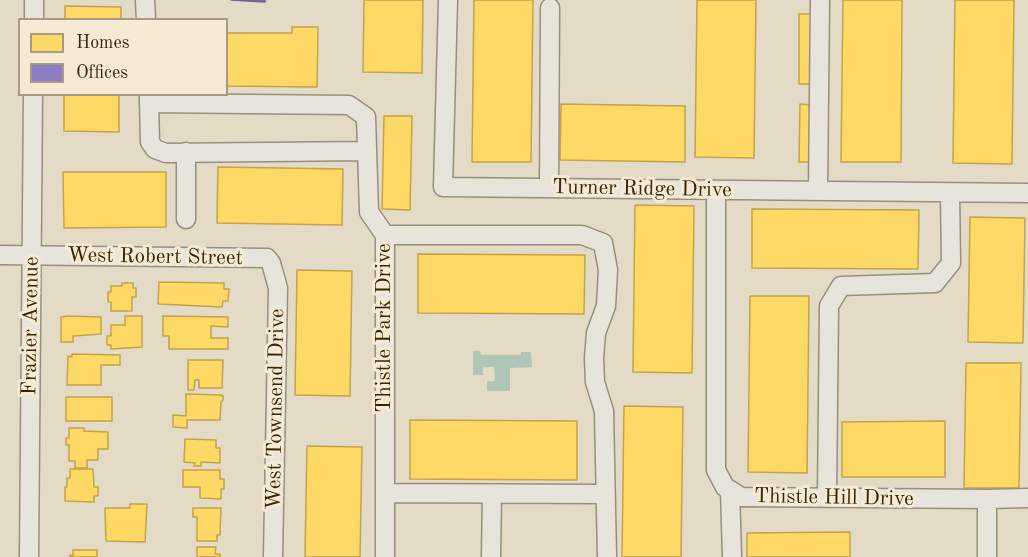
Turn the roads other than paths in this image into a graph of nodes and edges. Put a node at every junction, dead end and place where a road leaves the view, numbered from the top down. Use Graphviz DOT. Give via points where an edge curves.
graph roads {
  1 [pos="34,0"];
  2 [pos="145,0"];
  3 [pos="448,0"];
  4 [pos="820,0"];
  5 [pos="550,8"];
  6 [pos="34,18"];
  7 [pos="146,18"];
  8 [pos="33,96"];
  9 [pos="149,99"];
  10 [pos="367,151"];
  11 [pos="186,152"];
  12 [pos="549,188"];
  13 [pos="716,190"];
  14 [pos="818,191"];
  15 [pos="950,193"];
  16 [pos="1028,193"];
  17 [pos="186,219"];
  18 [pos="385,235"];
  19 [pos="0,255"];
  20 [pos="32,256"];
  21 [pos="272,263"];
  22 [pos="730,490"];
  23 [pos="385,493"];
  24 [pos="492,494"];
  25 [pos="605,494"];
  26 [pos="827,497"];
  27 [pos="1028,498"];
  28 [pos="987,499"];
  29 [pos="29,557"];
  30 [pos="273,557"];
  31 [pos="384,557"];
  32 [pos="490,557"];
  33 [pos="606,557"];
  34 [pos="732,557"];
  35 [pos="987,557"];
  1 -- 6 [label="street"];
  2 -- 7 [label="street"];
  3 -- 12 [label="street, Turner Ridge Drive" via="443,187"];
  4 -- 14 [label="street"];
  5 -- 12 [label="street"];
  8 -- 20 [label="street, Frazier Avenue"];
  9 -- 10 [label="street, Thistle Park Drive" via="349,105 366,117"];
  9 -- 11 [label="street" via="150,142 166,153"];
  10 -- 11 [label="street"];
  10 -- 18 [label="street, Thistle Park Drive" via="369,212"];
  11 -- 17 [label="street"];
  12 -- 13 [label="street, Turner Ridge Drive"];
  13 -- 14 [label="street, Turner Ridge Drive"];
  13 -- 22 [label="street, Thistle Hill Drive" via="716,470 724,487"];
  14 -- 15 [label="street, Turner Ridge Drive"];
  15 -- 16 [label="street, Turner Ridge Drive"];
  15 -- 26 [label="street" via="951,263 935,283 841,286 829,306"];
  18 -- 23 [label="street, Thistle Park Drive"];
  18 -- 25 [label="street" via="582,235 603,243 609,270 606,306 594,358 595,382 604,411"];
  19 -- 20 [label="street, West Robert Street"];
  20 -- 21 [label="street, West Robert Street" via="267,258"];
  20 -- 29 [label="street, Frazier Avenue"];
  21 -- 30 [label="street, West Townsend Drive" via="278,288"];
  22 -- 26 [label="street, Thistle Hill Drive" via="741,496"];
  22 -- 34 [label="street"];
  23 -- 24 [label="street"];
  23 -- 31 [label="street, Thistle Park Drive"];
  24 -- 25 [label="street"];
  24 -- 32 [label="street"];
  25 -- 33 [label="street"];
  26 -- 28 [label="street, Thistle Hill Drive"];
  27 -- 28 [label="street, Thistle Hill Drive"];
  28 -- 35 [label="street"];
}
